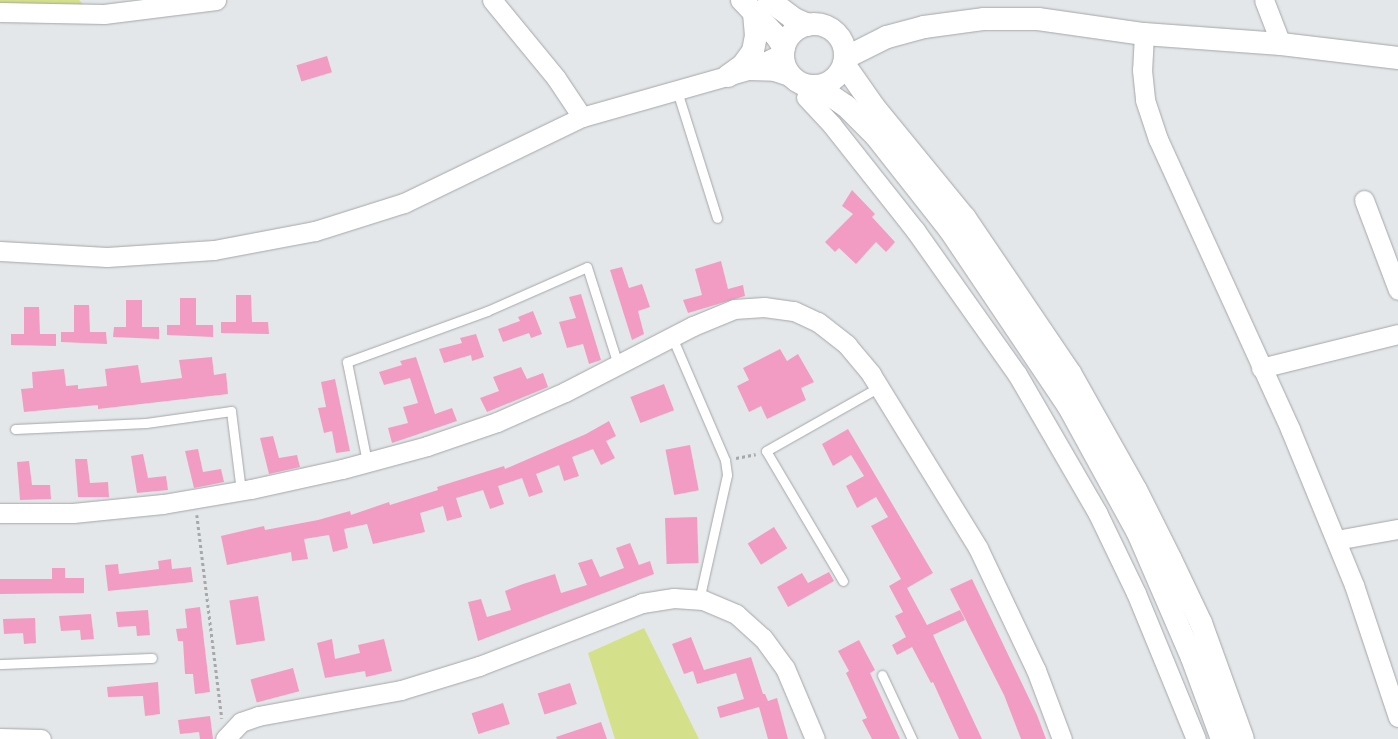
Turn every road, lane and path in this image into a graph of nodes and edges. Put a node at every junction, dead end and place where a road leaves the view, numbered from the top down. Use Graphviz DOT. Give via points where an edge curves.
graph roads {
  1 [pos="216,0"];
  2 [pos="492,0"];
  3 [pos="1264,0"];
  4 [pos="755,4"];
  5 [pos="99,7"];
  6 [pos="0,12"];
  7 [pos="808,25"];
  8 [pos="836,33"];
  9 [pos="1144,34"];
  10 [pos="885,38"];
  11 [pos="1281,44"];
  12 [pos="783,50"];
  13 [pos="1398,58"];
  14 [pos="845,61"];
  15 [pos="738,73"];
  16 [pos="792,77"];
  17 [pos="862,90"];
  18 [pos="677,91"];
  19 [pos="811,92"];
  20 [pos="582,117"];
  21 [pos="1364,200"];
  22 [pos="717,218"];
  23 [pos="0,251"];
  24 [pos="1398,290"];
  25 [pos="1398,334"];
  26 [pos="672,337"];
  27 [pos="618,365"];
  28 [pos="1261,368"];
  29 [pos="878,387"];
  30 [pos="15,430"];
  31 [pos="766,452"];
  32 [pos="726,460"];
  33 [pos="367,462"];
  34 [pos="242,491"];
  35 [pos="195,498"];
  36 [pos="0,513"];
  37 [pos="1398,528"];
  38 [pos="1336,540"];
  39 [pos="843,581"];
  40 [pos="699,600"];
  41 [pos="152,658"];
  42 [pos="0,664"];
  43 [pos="882,675"];
  44 [pos="1392,680"];
  45 [pos="1398,717"];
  46 [pos="224,731"];
  47 [pos="0,738"];
  48 [pos="41,739"];
  49 [pos="815,739"];
  50 [pos="912,739"];
  51 [pos="1062,739"];
  52 [pos="1196,739"];
  53 [pos="1222,739"];
  54 [pos="1243,739"];
  1 -- 5 [label="street"];
  2 -- 20 [label="street" via="547,65"];
  3 -- 11 [label="street"];
  4 -- 7 [label="street"];
  4 -- 12 [label="street"];
  4 -- 15 [label="street" via="756,36 753,51"];
  5 -- 6 [label="street"];
  7 -- 8 [label="street" via="823,25"];
  7 -- 12 [label="street" via="793,32"];
  8 -- 10 [label="street" via="853,39"];
  8 -- 14 [label="street" via="844,45"];
  9 -- 10 [label="street" via="1038,19 1007,19 924,27"];
  9 -- 11 [label="street"];
  9 -- 28 [label="street" via="1142,70 1145,100 1158,139"];
  10 -- 14 [label="street"];
  10 -- 17 [label="street" via="863,60 860,70"];
  11 -- 13 [label="street"];
  12 -- 15 [label="street"];
  12 -- 16 [label="street" via="783,61"];
  14 -- 17 [label="street"];
  14 -- 19 [label="street" via="833,80"];
  15 -- 16 [label="street" via="774,71"];
  15 -- 18 [label="street"];
  16 -- 19 [label="street"];
  17 -- 54 [label="street" via="965,218 1070,373 1136,490 1201,623"];
  18 -- 20 [label="street"];
  18 -- 22 [label="lane"];
  19 -- 52 [label="street" via="832,125 915,230 1018,374 1097,512 1133,586"];
  19 -- 53 [label="street" via="846,106 876,136 945,223 1069,408 1138,532 1192,658"];
  20 -- 23 [label="street" via="404,203 315,231 214,250 107,257"];
  21 -- 24 [label="street"];
  25 -- 28 [label="street"];
  26 -- 27 [label="street"];
  26 -- 29 [label="street" via="734,309 764,307 794,311 818,322 848,345"];
  26 -- 32 [label="lane"];
  27 -- 33 [label="street" via="497,422 427,446"];
  27 -- 33 [label="lane" via="587,267 487,311 347,362"];
  28 -- 38 [label="street" via="1290,429"];
  29 -- 31 [label="lane"];
  29 -- 51 [label="street" via="978,548 1036,670"];
  30 -- 34 [label="lane" via="146,423 231,411"];
  31 -- 32 [label="path"];
  31 -- 39 [label="lane"];
  32 -- 40 [label="lane" via="727,475"];
  33 -- 34 [label="street"];
  34 -- 35 [label="street"];
  35 -- 36 [label="street" via="73,513"];
  35 -- 46 [label="path"];
  37 -- 38 [label="street"];
  38 -- 44 [label="street"];
  40 -- 46 [label="street" via="674,598 642,603 479,666 408,688 258,716"];
  40 -- 49 [label="street" via="736,614 763,638 785,668"];
  41 -- 42 [label="lane"];
  43 -- 50 [label="lane"];
  44 -- 45 [label="street"];
  47 -- 48 [label="street"];
}
